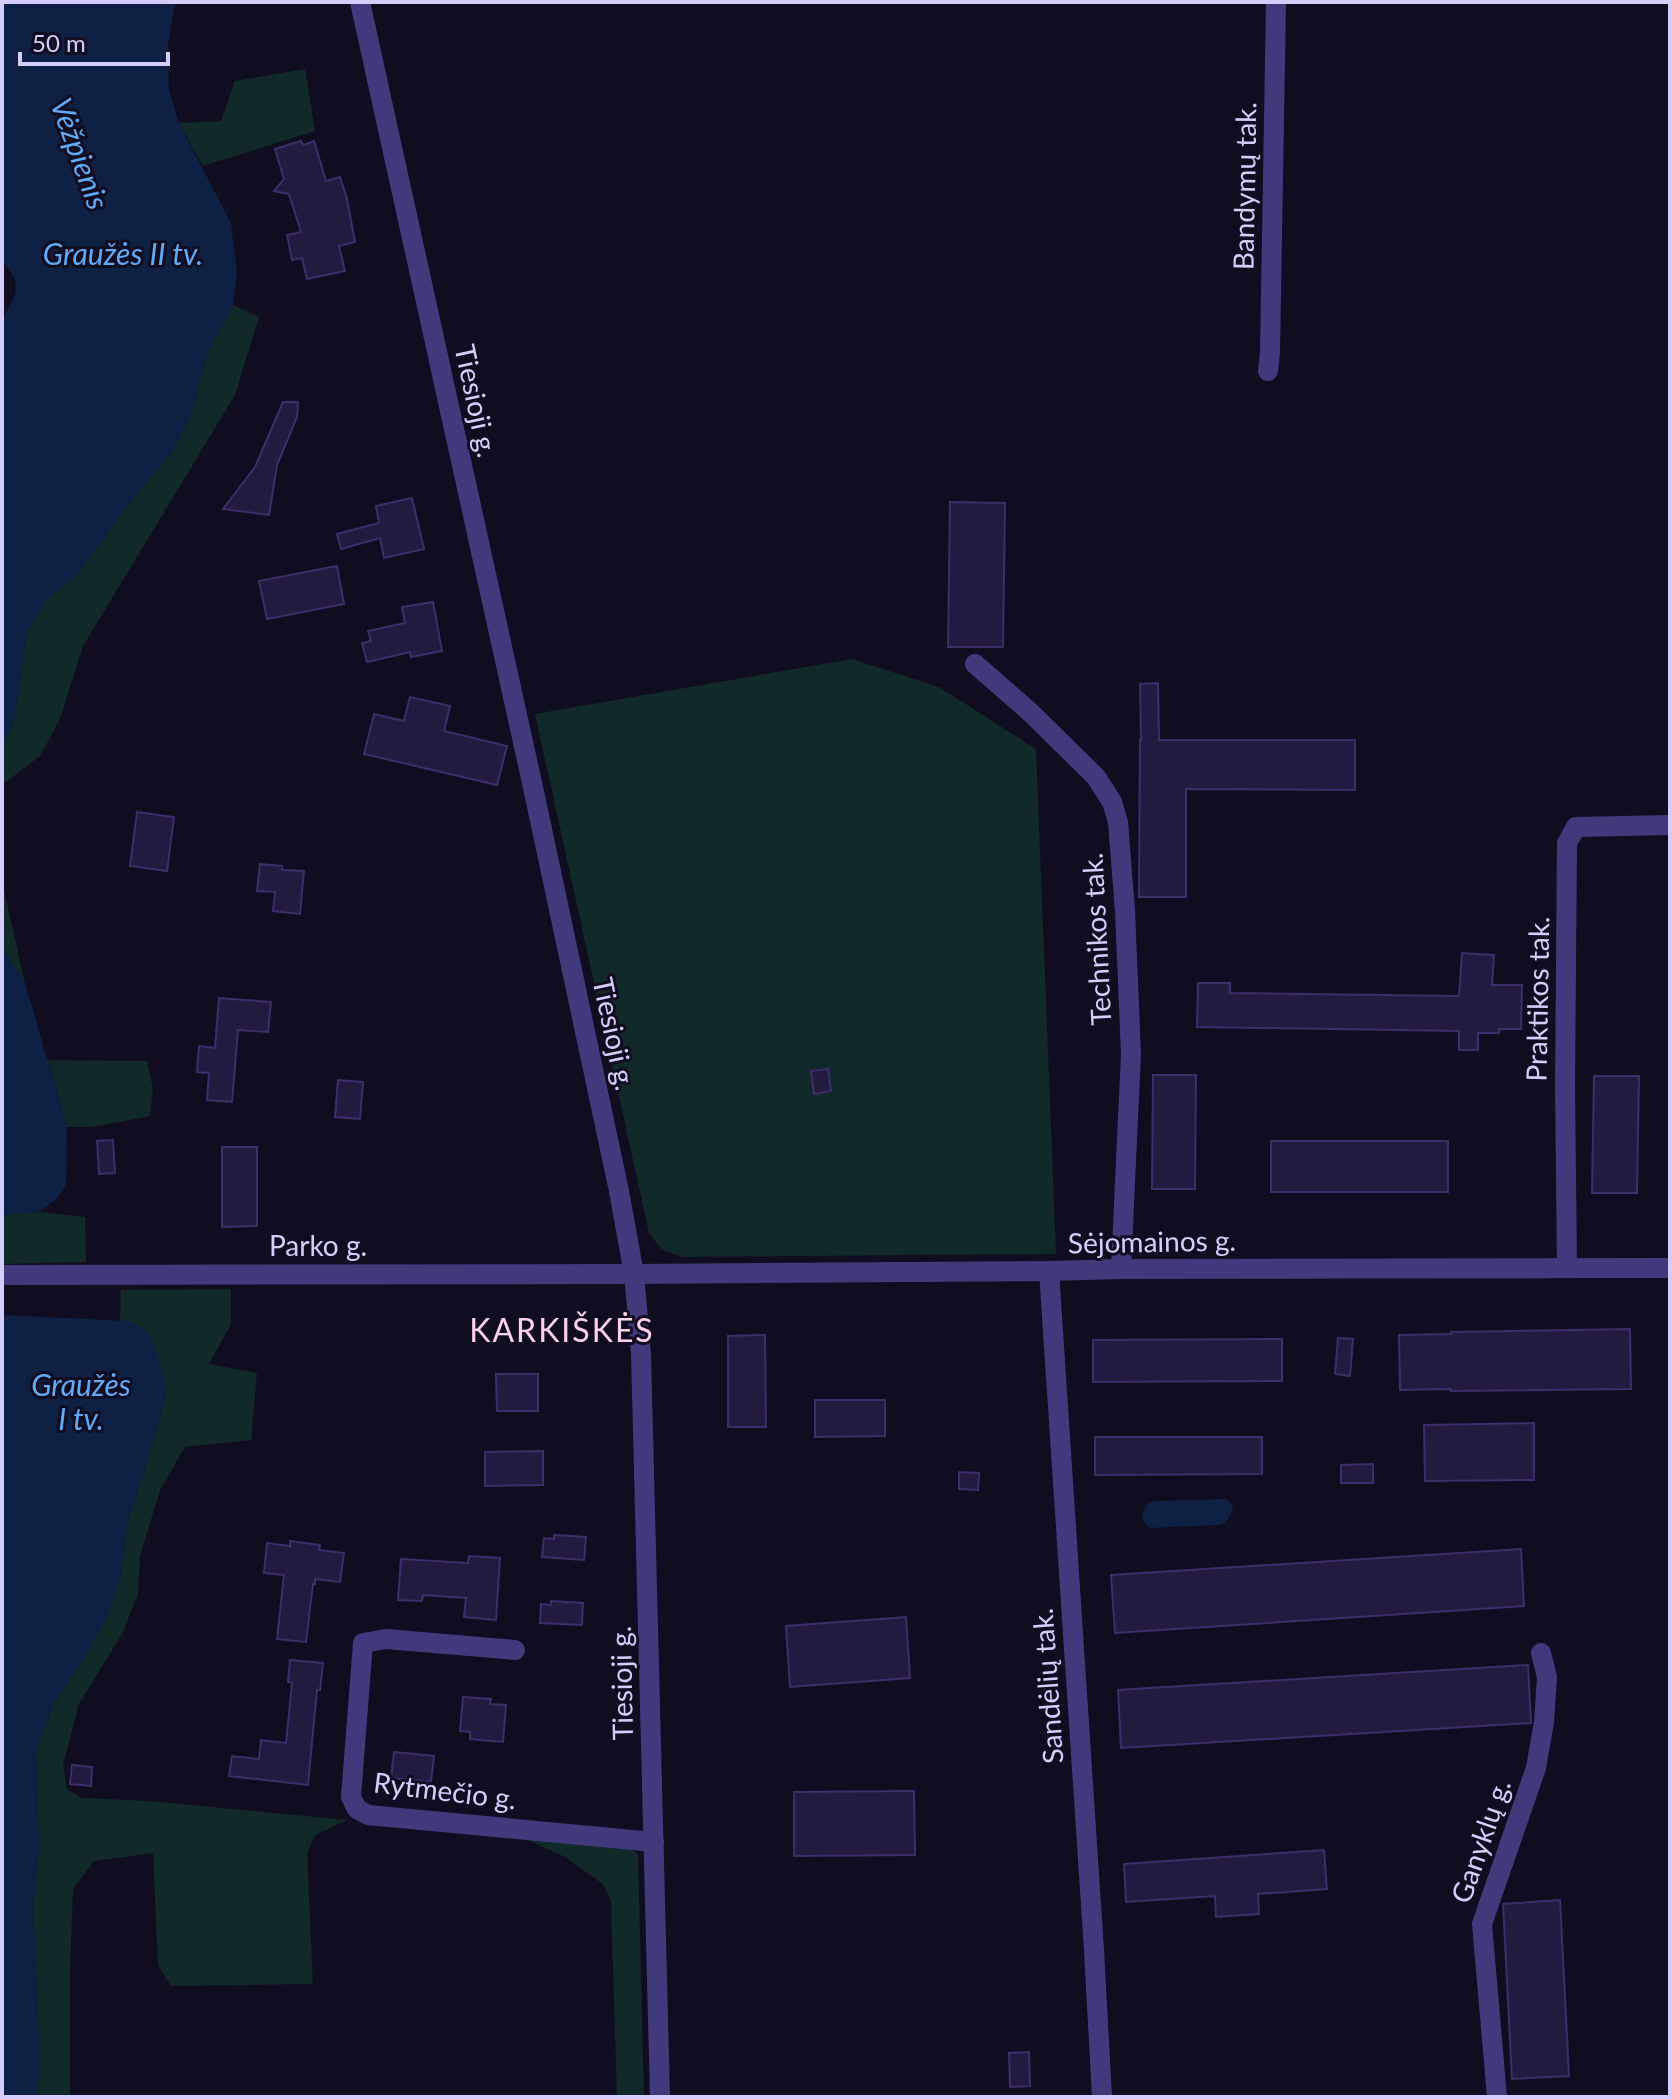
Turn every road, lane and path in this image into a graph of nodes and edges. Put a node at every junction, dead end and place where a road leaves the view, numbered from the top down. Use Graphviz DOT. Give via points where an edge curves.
graph roads {
  1 [pos="360,2"];
  2 [pos="1276,2"];
  3 [pos="1268,371"];
  4 [pos="975,664"];
  5 [pos="1670,825"];
  6 [pos="1567,1268"];
  7 [pos="1670,1268"];
  8 [pos="1121,1269"];
  9 [pos="1049,1271"];
  10 [pos="634,1274"];
  11 [pos="2,1275"];
  12 [pos="515,1650"];
  13 [pos="1541,1653"];
  14 [pos="654,1842"];
  15 [pos="660,2097"];
  16 [pos="1102,2097"];
  17 [pos="1497,2097"];
  1 -- 10 [label="street, Tiesioji g."];
  2 -- 3 [label="street, Bandymų tak."];
  4 -- 8 [label="street, Technikos tak." via="1096,777 1118,822 1131,1054"];
  5 -- 6 [label="street, Praktikos tak." via="1576,827 1567,843"];
  6 -- 7 [label="street, Sėjomainos g."];
  6 -- 8 [label="street, Sėjomainos g."];
  8 -- 9 [label="street, Sėjomainos g."];
  9 -- 10 [label="street, Sėjomainos g."];
  9 -- 16 [label="street, Sandėlių tak."];
  10 -- 11 [label="street, Parko g."];
  10 -- 14 [label="street, Tiesioji g." via="641,1354"];
  12 -- 14 [label="street, Rytmečio g." via="386,1639 363,1643 351,1797 357,1809 368,1815"];
  13 -- 17 [label="street, Ganyklų g." via="1547,1677 1536,1768 1482,1924"];
  14 -- 15 [label="street, Tiesioji g."];
}
